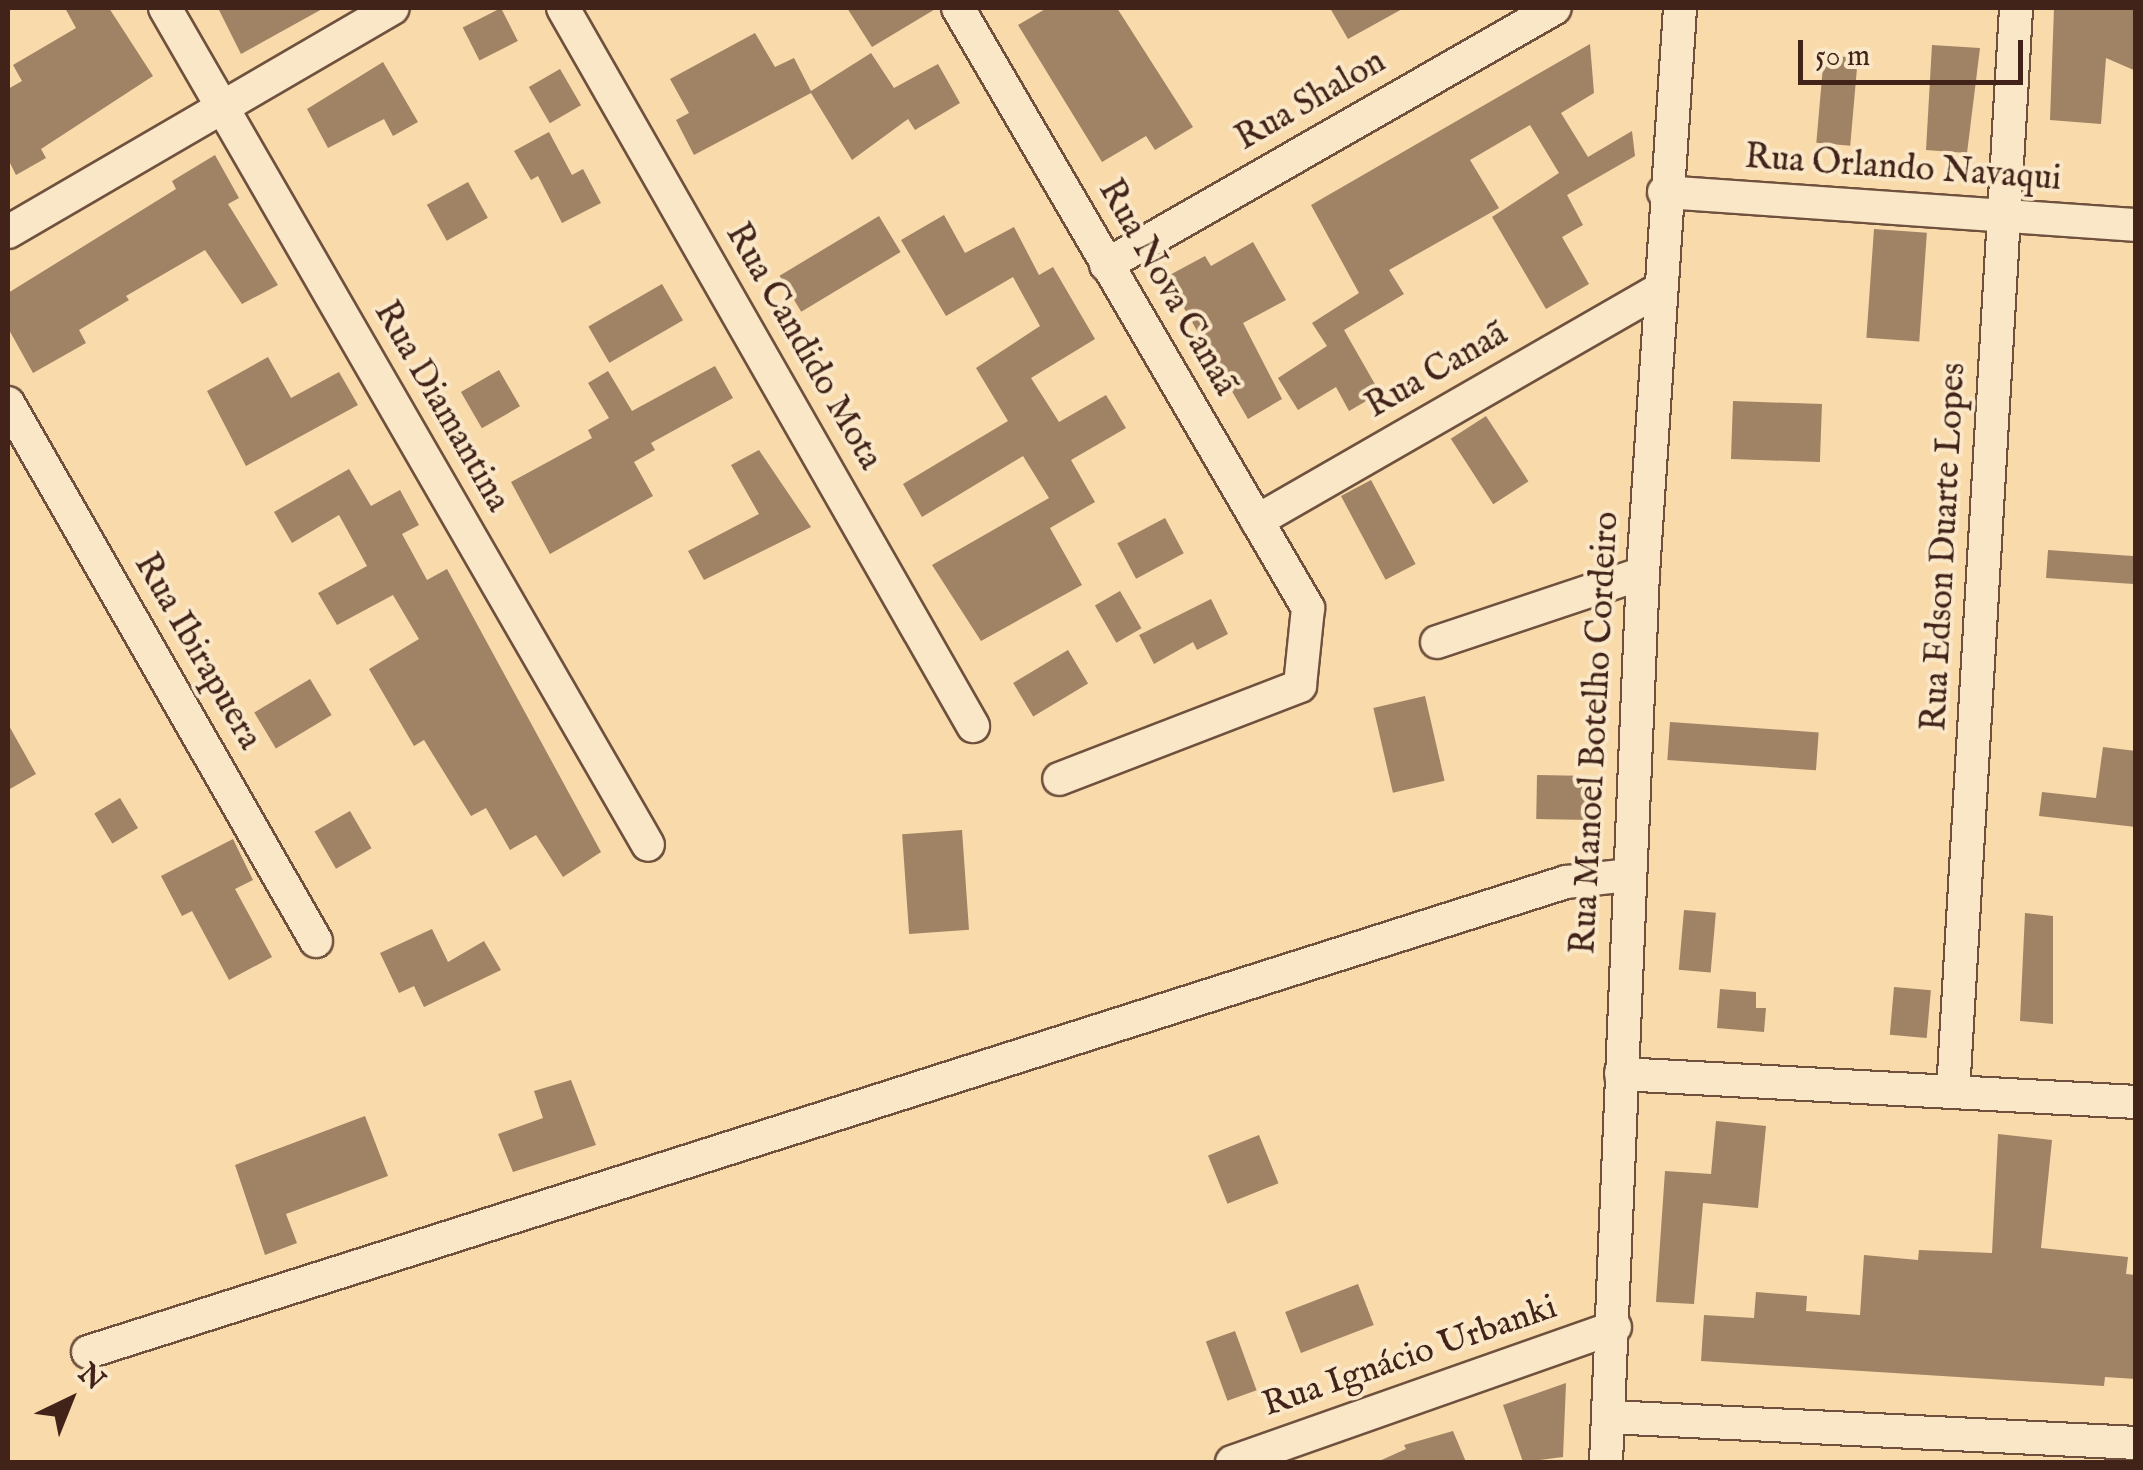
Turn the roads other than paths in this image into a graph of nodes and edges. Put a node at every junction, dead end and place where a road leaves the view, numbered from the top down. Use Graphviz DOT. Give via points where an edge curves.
graph roads {
  1 [pos="165,8"];
  2 [pos="393,8"];
  3 [pos="563,8"];
  4 [pos="958,8"];
  5 [pos="1554,8"];
  6 [pos="1680,8"];
  7 [pos="2016,8"];
  8 [pos="222,108"];
  9 [pos="1664,192"];
  10 [pos="2004,216"];
  11 [pos="2136,224"];
  12 [pos="8,232"];
  13 [pos="1106,264"];
  14 [pos="1658,290"];
  15 [pos="8,403"];
  16 [pos="1257,521"];
  17 [pos="1643,572"];
  18 [pos="1437,642"];
  19 [pos="974,726"];
  20 [pos="1059,779"];
  21 [pos="648,845"];
  22 [pos="1628,875"];
  23 [pos="316,941"];
  24 [pos="1620,1074"];
  25 [pos="1954,1092"];
  26 [pos="2136,1102"];
  27 [pos="1615,1327"];
  28 [pos="88,1352"];
  29 [pos="1608,1417"];
  30 [pos="2136,1442"];
  31 [pos="1942,1448"];
  32 [pos="1232,1462"];
  33 [pos="1606,1462"];
  1 -- 8 [label="street, Rua Diamantina"];
  2 -- 8 [label="street"];
  3 -- 19 [label="street, Rua Candido Mota"];
  4 -- 13 [label="street, Rua Nova Canaã"];
  5 -- 13 [label="street, Rua Shalon"];
  6 -- 9 [label="street, Rua Manoel Botelho Cordeiro"];
  7 -- 10 [label="street, Rua Edson Duarte Lopes"];
  8 -- 12 [label="street"];
  8 -- 21 [label="street, Rua Diamantina"];
  9 -- 10 [label="street, Rua Orlando Navaqui"];
  9 -- 14 [label="street, Rua Manoel Botelho Cordeiro"];
  10 -- 11 [label="street, Rua Orlando Navaqui"];
  10 -- 25 [label="street, Rua Edson Duarte Lopes"];
  13 -- 16 [label="street, Rua Nova Canaã"];
  14 -- 16 [label="street, Rua Canaã"];
  14 -- 17 [label="street, Rua Manoel Botelho Cordeiro"];
  15 -- 23 [label="street, Rua Ibirapuera"];
  16 -- 20 [label="street, Rua Nova Canaã" via="1308,608 1300,686"];
  17 -- 18 [label="street"];
  17 -- 22 [label="street, Rua Manoel Botelho Cordeiro"];
  22 -- 24 [label="street, Rua Manoel Botelho Cordeiro"];
  22 -- 28 [label="street" via="1566,882"];
  24 -- 25 [label="street"];
  24 -- 27 [label="street, Rua Manoel Botelho Cordeiro"];
  25 -- 26 [label="street"];
  27 -- 29 [label="street, Rua Manoel Botelho Cordeiro"];
  27 -- 32 [label="street, Rua Ignácio Urbanki"];
  29 -- 31 [label="street"];
  29 -- 33 [label="street, Rua Manoel Botelho Cordeiro"];
  30 -- 31 [label="street"];
}
